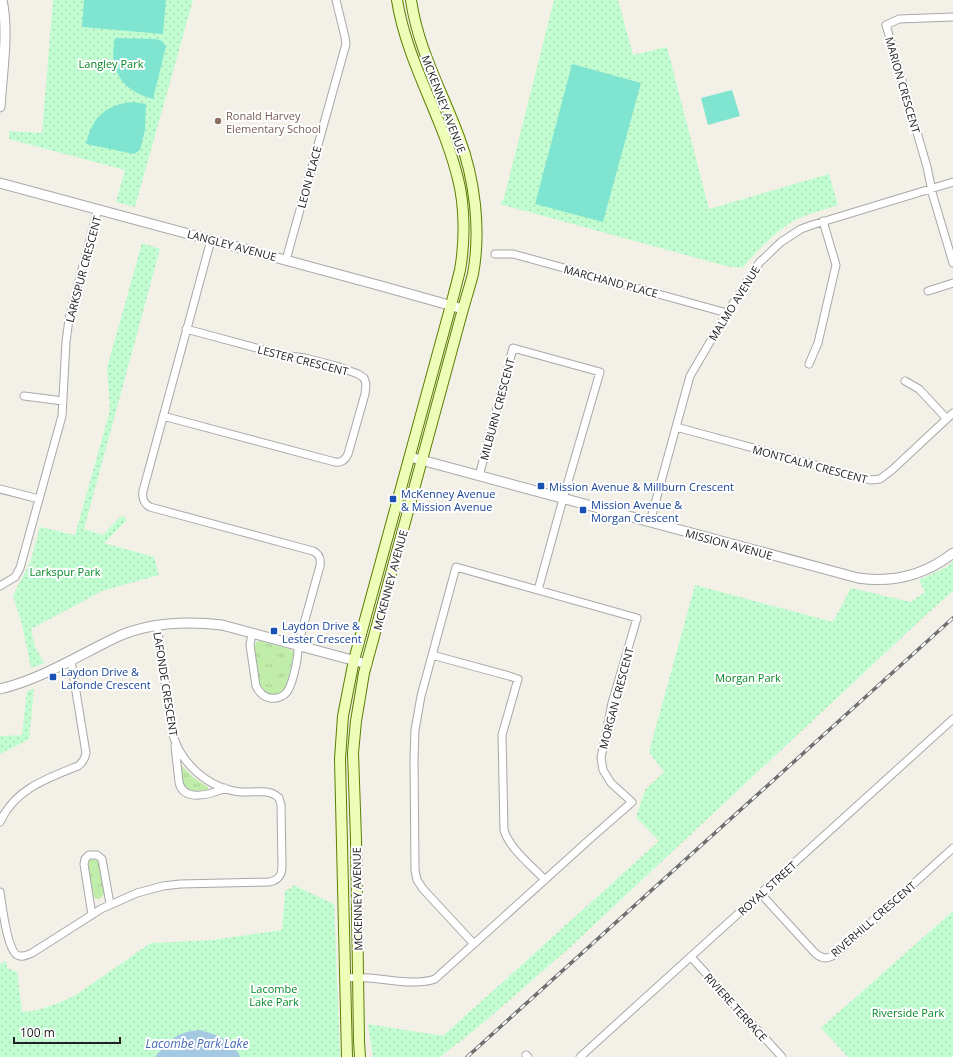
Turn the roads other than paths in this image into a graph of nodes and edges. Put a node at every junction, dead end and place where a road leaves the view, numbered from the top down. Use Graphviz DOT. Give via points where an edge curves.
graph roads {
  1 [pos="2,0"];
  2 [pos="336,0"];
  3 [pos="397,0"];
  4 [pos="411,0"];
  5 [pos="953,17"];
  6 [pos="0,100"];
  7 [pos="0,107"];
  8 [pos="953,182"];
  9 [pos="0,183"];
  10 [pos="931,188"];
  11 [pos="98,209"];
  12 [pos="823,221"];
  13 [pos="211,240"];
  14 [pos="495,254"];
  15 [pos="286,260"];
  16 [pos="953,263"];
  17 [pos="953,283"];
  18 [pos="928,291"];
  19 [pos="451,305"];
  20 [pos="463,310"];
  21 [pos="727,313"];
  22 [pos="186,330"];
  23 [pos="809,364"];
  24 [pos="905,381"];
  25 [pos="24,396"];
  26 [pos="63,401"];
  27 [pos="953,413"];
  28 [pos="163,416"];
  29 [pos="947,419"];
  30 [pos="676,427"];
  31 [pos="410,457"];
  32 [pos="422,460"];
  33 [pos="479,476"];
  34 [pos="0,489"];
  35 [pos="39,499"];
  36 [pos="563,499"];
  37 [pos="650,522"];
  38 [pos="953,553"];
  39 [pos="0,586"];
  40 [pos="538,590"];
  41 [pos="157,626"];
  42 [pos="252,633"];
  43 [pos="298,646"];
  44 [pos="432,655"];
  45 [pos="354,660"];
  46 [pos="71,661"];
  47 [pos="367,664"];
  48 [pos="0,688"];
  49 [pos="953,719"];
  50 [pos="175,741"];
  51 [pos="225,788"];
  52 [pos="0,822"];
  53 [pos="953,848"];
  54 [pos="545,880"];
  55 [pos="0,892"];
  56 [pos="761,894"];
  57 [pos="110,904"];
  58 [pos="92,915"];
  59 [pos="473,943"];
  60 [pos="691,957"];
  61 [pos="358,976"];
  62 [pos="345,978"];
  63 [pos="347,1057"];
  64 [pos="360,1057"];
  65 [pos="580,1057"];
  66 [pos="782,1057"];
  1 -- 6 [label="street" via="5,32"];
  2 -- 15 [label="street, LEON PLACE" via="346,44"];
  3 -- 19 [label="main road, MCKENNEY AVENUE" via="402,29 458,179 462,205 463,245"];
  4 -- 20 [label="main road, MCKENNEY AVENUE" via="419,40 459,137 470,173 475,208 476,248 473,274"];
  5 -- 10 [label="street, MARION CRESCENT" via="899,19 886,25"];
  6 -- 7 [label="street"];
  8 -- 10 [label="street, MALMO AVENUE"];
  9 -- 11 [label="street, LANGLEY AVENUE"];
  10 -- 12 [label="street, MALMO AVENUE"];
  10 -- 16 [label="street"];
  11 -- 13 [label="street, LANGLEY AVENUE"];
  11 -- 26 [label="street, LARKSPUR CRESCENT" via="69,319"];
  12 -- 21 [label="street, MALMO AVENUE" via="791,235 769,253 753,271"];
  12 -- 23 [label="street" via="836,266 818,343"];
  13 -- 15 [label="street, LANGLEY AVENUE"];
  13 -- 22 [label="street"];
  14 -- 21 [label="street, MARCHAND PLACE" via="513,254"];
  15 -- 19 [label="street, LANGLEY AVENUE"];
  17 -- 18 [label="street"];
  19 -- 20 [label="street, LANGLEY AVENUE"];
  19 -- 31 [label="main road, MCKENNEY AVENUE"];
  20 -- 32 [label="main road, MCKENNEY AVENUE"];
  21 -- 30 [label="street, MALMO AVENUE" via="690,376"];
  22 -- 28 [label="street"];
  22 -- 28 [label="street, LESTER CRESCENT" via="336,366 364,378 365,394 348,454 338,463"];
  24 -- 29 [label="street" via="919,389"];
  25 -- 26 [label="street"];
  26 -- 35 [label="street, LARKSPUR CRESCENT" via="61,419"];
  27 -- 29 [label="street, MONTCALM CRESCENT"];
  28 -- 43 [label="street" via="143,491 142,498 145,504 313,550 320,557 320,566"];
  29 -- 30 [label="street, MONTCALM CRESCENT" via="892,470 880,479 871,480"];
  30 -- 37 [label="street, MALMO AVENUE"];
  31 -- 32 [label="street, MISSION AVENUE"];
  31 -- 45 [label="main road, MCKENNEY AVENUE"];
  32 -- 33 [label="street, MISSION AVENUE"];
  32 -- 47 [label="main road, MCKENNEY AVENUE"];
  33 -- 36 [label="street, MISSION AVENUE"];
  33 -- 36 [label="street, MILBURN CRESCENT" via="513,348 600,372"];
  34 -- 35 [label="street"];
  35 -- 39 [label="street, LARKSPUR CRESCENT" via="19,571"];
  36 -- 37 [label="street, MISSION AVENUE"];
  36 -- 40 [label="street"];
  37 -- 38 [label="street, MISSION AVENUE" via="848,576 868,579 888,580 913,575 936,565"];
  40 -- 44 [label="street, MORGAN CRESCENT" via="456,567"];
  40 -- 54 [label="street, MORGAN CRESCENT" via="638,618 612,703 600,758 603,770 611,783 632,802"];
  41 -- 42 [label="street" via="202,623"];
  41 -- 46 [label="street" via="119,637"];
  41 -- 50 [label="street, LAFONDE CRESCENT"];
  42 -- 43 [label="street"];
  42 -- 43 [label="street" via="250,645 255,683 259,692 269,698 280,697 288,690 299,654"];
  43 -- 45 [label="street"];
  44 -- 54 [label="street" via="518,679 502,735 504,830 507,839"];
  44 -- 59 [label="street, MORGAN CRESCENT" via="421,696 414,744 415,870 423,889"];
  45 -- 47 [label="street"];
  45 -- 62 [label="main road, MCKENNEY AVENUE" via="343,716 340,759"];
  46 -- 48 [label="street" via="33,678"];
  46 -- 52 [label="street" via="86,753 82,763 27,790 13,802"];
  47 -- 61 [label="main road, MCKENNEY AVENUE" via="361,687 353,753"];
  49 -- 56 [label="street, ROYAL STREET"];
  50 -- 51 [label="street, LAFONDE CRESCENT" via="193,768 209,781"];
  50 -- 51 [label="street, LAFONDE CRESCENT" via="180,788 184,792 211,794"];
  51 -- 57 [label="street, LAFONDE CRESCENT" via="240,792 268,792 279,798 282,866 280,878 269,882 170,885 137,893"];
  53 -- 56 [label="street, RIVERHILL CRESCENT" via="837,954 829,958 822,958 815,953"];
  54 -- 59 [label="street, MORGAN CRESCENT"];
  55 -- 58 [label="street, LAFONDE CRESCENT" via="9,944 14,953 20,956 32,953"];
  56 -- 60 [label="street, ROYAL STREET"];
  57 -- 58 [label="street, LAFONDE CRESCENT"];
  57 -- 58 [label="street" via="102,859 97,855 89,855 84,862"];
  59 -- 61 [label="street, MORGAN CRESCENT" via="435,979 429,981 412,982"];
  60 -- 65 [label="street, ROYAL STREET"];
  60 -- 66 [label="street, RIVIERE TERRACE"];
  61 -- 62 [label="street, MORGAN CRESCENT"];
  61 -- 64 [label="main road, MCKENNEY AVENUE"];
  62 -- 63 [label="main road, MCKENNEY AVENUE"];
}
